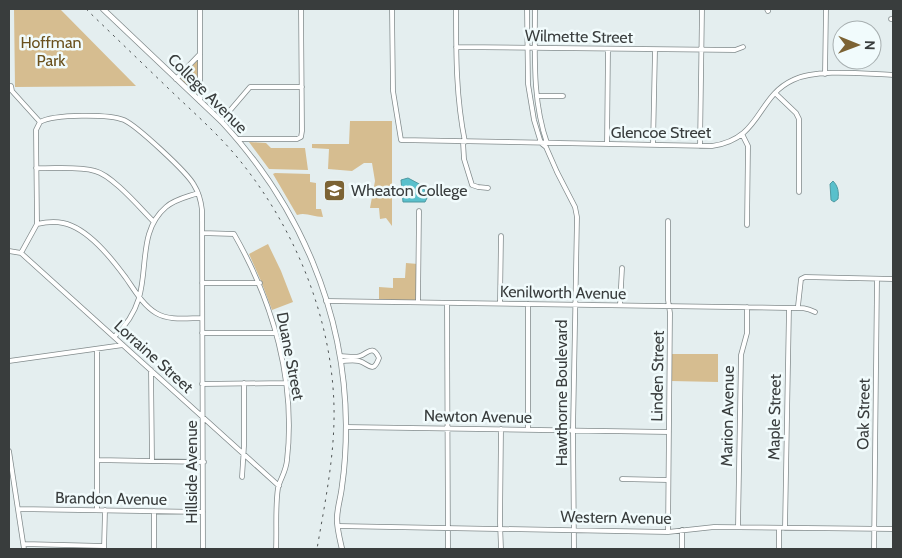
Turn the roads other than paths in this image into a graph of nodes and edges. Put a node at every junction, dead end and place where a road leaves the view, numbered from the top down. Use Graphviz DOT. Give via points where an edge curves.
graph roads {
  1 [pos="104,9"];
  2 [pos="200,9"];
  3 [pos="301,9"];
  4 [pos="392,9"];
  5 [pos="456,9"];
  6 [pos="527,9"];
  7 [pos="534,9"];
  8 [pos="702,9"];
  9 [pos="826,9"];
  10 [pos="742,46"];
  11 [pos="456,47"];
  12 [pos="528,48"];
  13 [pos="534,48"];
  14 [pos="608,49"];
  15 [pos="655,50"];
  16 [pos="702,50"];
  17 [pos="200,54"];
  18 [pos="825,74"];
  19 [pos="893,75"];
  20 [pos="176,79"];
  21 [pos="11,86"];
  22 [pos="302,87"];
  23 [pos="774,93"];
  24 [pos="537,96"];
  25 [pos="563,96"];
  26 [pos="529,97"];
  27 [pos="200,102"];
  28 [pos="221,121"];
  29 [pos="40,122"];
  30 [pos="742,134"];
  31 [pos="238,139"];
  32 [pos="465,142"];
  33 [pos="541,143"];
  34 [pos="547,143"];
  35 [pos="607,144"];
  36 [pos="653,145"];
  37 [pos="700,146"];
  38 [pos="36,168"];
  39 [pos="488,188"];
  40 [pos="799,192"];
  41 [pos="198,193"];
  42 [pos="419,211"];
  43 [pos="668,221"];
  44 [pos="154,222"];
  45 [pos="36,224"];
  46 [pos="747,225"];
  47 [pos="202,233"];
  48 [pos="501,236"];
  49 [pos="9,251"];
  50 [pos="21,253"];
  51 [pos="622,268"];
  52 [pos="877,278"];
  53 [pos="893,279"];
  54 [pos="202,283"];
  55 [pos="260,283"];
  56 [pos="139,297"];
  57 [pos="326,301"];
  58 [pos="418,302"];
  59 [pos="447,303"];
  60 [pos="500,303"];
  61 [pos="528,304"];
  62 [pos="574,304"];
  63 [pos="620,305"];
  64 [pos="668,306"];
  65 [pos="798,306"];
  66 [pos="747,307"];
  67 [pos="788,308"];
  68 [pos="815,312"];
  69 [pos="202,318"];
  70 [pos="202,333"];
  71 [pos="276,333"];
  72 [pos="114,337"];
  73 [pos="123,345"];
  74 [pos="97,349"];
  75 [pos="340,359"];
  76 [pos="9,361"];
  77 [pos="151,370"];
  78 [pos="244,383"];
  79 [pos="286,383"];
  80 [pos="202,384"];
  81 [pos="204,418"];
  82 [pos="346,427"];
  83 [pos="447,428"];
  84 [pos="501,429"];
  85 [pos="528,429"];
  86 [pos="573,430"];
  87 [pos="669,432"];
  88 [pos="9,451"];
  89 [pos="243,453"];
  90 [pos="97,460"];
  91 [pos="152,461"];
  92 [pos="204,462"];
  93 [pos="242,477"];
  94 [pos="622,479"];
  95 [pos="668,480"];
  96 [pos="278,486"];
  97 [pos="18,509"];
  98 [pos="97,510"];
  99 [pos="105,510"];
  100 [pos="154,511"];
  101 [pos="204,512"];
  102 [pos="338,526"];
  103 [pos="447,527"];
  104 [pos="738,527"];
  105 [pos="500,528"];
  106 [pos="779,528"];
  107 [pos="785,528"];
  108 [pos="574,529"];
  109 [pos="874,529"];
  110 [pos="893,529"];
  111 [pos="682,530"];
  112 [pos="668,532"];
  113 [pos="24,547"];
  114 [pos="104,548"];
  115 [pos="154,549"];
  116 [pos="203,549"];
  117 [pos="276,549"];
  118 [pos="342,549"];
  119 [pos="448,549"];
  120 [pos="501,549"];
  121 [pos="574,549"];
  122 [pos="682,549"];
  123 [pos="778,549"];
  124 [pos="874,549"];
  1 -- 20 [label="street, College Avenue"];
  2 -- 17 [label="street"];
  3 -- 22 [label="street"];
  4 -- 32 [label="street, Glencoe Street" via="393,91 401,140"];
  5 -- 11 [label="street"];
  6 -- 12 [label="street"];
  7 -- 13 [label="street"];
  8 -- 16 [label="street"];
  9 -- 18 [label="street"];
  10 -- 16 [label="street, Wilmette Street" via="735,50"];
  11 -- 12 [label="street, Wilmette Street"];
  11 -- 32 [label="street" via="458,103"];
  12 -- 13 [label="street, Wilmette Street"];
  12 -- 26 [label="street"];
  13 -- 14 [label="street, Wilmette Street"];
  13 -- 24 [label="street"];
  14 -- 15 [label="street, Wilmette Street"];
  14 -- 35 [label="street"];
  15 -- 16 [label="street, Wilmette Street"];
  15 -- 36 [label="street"];
  16 -- 37 [label="street"];
  17 -- 20 [label="street"];
  17 -- 27 [label="street"];
  18 -- 19 [label="street, Glencoe Street"];
  18 -- 23 [label="street, Glencoe Street" via="797,78"];
  20 -- 27 [label="street, College Avenue"];
  21 -- 29 [label="street"];
  22 -- 28 [label="street" via="250,87"];
  22 -- 31 [label="street" via="301,136 296,139"];
  23 -- 30 [label="street, Glencoe Street" via="755,122"];
  23 -- 40 [label="street" via="796,113 798,120"];
  24 -- 25 [label="street"];
  24 -- 26 [label="street"];
  24 -- 34 [label="street"];
  26 -- 33 [label="street"];
  27 -- 28 [label="street, College Avenue"];
  28 -- 31 [label="street, College Avenue"];
  29 -- 38 [label="street" via="36,130"];
  29 -- 41 [label="street" via="94,116 122,120 140,131 182,171"];
  30 -- 37 [label="street, Glencoe Street" via="722,144"];
  30 -- 46 [label="street" via="748,146"];
  31 -- 57 [label="street, College Avenue" via="285,205 310,256"];
  32 -- 33 [label="street, Glencoe Street"];
  32 -- 39 [label="street" via="464,159 472,185"];
  33 -- 34 [label="street, Glencoe Street"];
  33 -- 62 [label="street, Hawthorne Boulevard" via="546,147 575,207"];
  34 -- 35 [label="street, Glencoe Street"];
  35 -- 36 [label="street, Glencoe Street"];
  36 -- 37 [label="street, Glencoe Street"];
  38 -- 44 [label="street" via="99,172"];
  38 -- 45 [label="street"];
  41 -- 44 [label="street" via="169,205"];
  41 -- 47 [label="street, Hillside Avenue"];
  42 -- 58 [label="street"];
  43 -- 64 [label="street, Linden Street"];
  44 -- 56 [label="street" via="145,247"];
  45 -- 50 [label="street"];
  45 -- 56 [label="street" via="65,223 86,235 115,264"];
  47 -- 54 [label="street, Hillside Avenue"];
  47 -- 55 [label="street, Duane Street" via="234,234"];
  48 -- 60 [label="street"];
  49 -- 50 [label="street"];
  50 -- 72 [label="street, Lorraine Street"];
  51 -- 63 [label="street"];
  52 -- 53 [label="street"];
  52 -- 65 [label="street" via="805,277 801,279"];
  52 -- 109 [label="street, Oak Street"];
  54 -- 55 [label="street"];
  54 -- 69 [label="street, Hillside Avenue"];
  55 -- 71 [label="street, Duane Street"];
  56 -- 69 [label="street" via="161,316"];
  56 -- 72 [label="street" via="129,320"];
  57 -- 58 [label="street, Kenilworth Avenue"];
  57 -- 75 [label="street, College Avenue"];
  58 -- 59 [label="street, Kenilworth Avenue"];
  59 -- 60 [label="street, Kenilworth Avenue"];
  59 -- 83 [label="street"];
  60 -- 61 [label="street, Kenilworth Avenue"];
  61 -- 62 [label="street, Kenilworth Avenue"];
  61 -- 85 [label="street"];
  62 -- 63 [label="street, Kenilworth Avenue"];
  62 -- 86 [label="street, Hawthorne Boulevard"];
  63 -- 64 [label="street, Kenilworth Avenue"];
  64 -- 66 [label="street, Kenilworth Avenue"];
  64 -- 87 [label="street, Linden Street"];
  65 -- 67 [label="street, Kenilworth Avenue"];
  65 -- 68 [label="street"];
  66 -- 67 [label="street, Kenilworth Avenue"];
  66 -- 104 [label="street, Marion Avenue" via="747,333 741,355"];
  67 -- 107 [label="street, Maple Street"];
  69 -- 70 [label="street, Hillside Avenue"];
  70 -- 71 [label="street"];
  70 -- 80 [label="street, Hillside Avenue"];
  71 -- 79 [label="street, Duane Street"];
  72 -- 73 [label="street, Lorraine Street"];
  73 -- 74 [label="street"];
  73 -- 77 [label="street, Lorraine Street"];
  74 -- 76 [label="street"];
  74 -- 90 [label="street"];
  75 -- 75 [label="street" via="359,361 372,367 378,358 375,352 368,350 361,356"];
  75 -- 82 [label="street, College Avenue"];
  77 -- 81 [label="street, Lorraine Street"];
  77 -- 91 [label="street"];
  78 -- 79 [label="street"];
  78 -- 80 [label="street"];
  78 -- 89 [label="street"];
  79 -- 96 [label="street, Duane Street" via="289,412 287,459"];
  80 -- 81 [label="street, Hillside Avenue"];
  81 -- 89 [label="street, Lorraine Street"];
  81 -- 92 [label="street, Hillside Avenue"];
  82 -- 83 [label="street, Newton Avenue"];
  82 -- 102 [label="street, College Avenue"];
  83 -- 84 [label="street, Newton Avenue"];
  83 -- 103 [label="street"];
  84 -- 85 [label="street, Newton Avenue"];
  84 -- 105 [label="street"];
  85 -- 86 [label="street, Newton Avenue"];
  86 -- 87 [label="street, Newton Avenue"];
  86 -- 108 [label="street, Hawthorne Boulevard"];
  87 -- 95 [label="street, Linden Street"];
  88 -- 97 [label="street"];
  89 -- 93 [label="street"];
  89 -- 96 [label="street, Lorraine Street"];
  90 -- 91 [label="street"];
  90 -- 98 [label="street"];
  91 -- 92 [label="street"];
  92 -- 101 [label="street, Hillside Avenue"];
  94 -- 95 [label="street"];
  95 -- 112 [label="street, Linden Street"];
  96 -- 117 [label="street, Duane Street"];
  97 -- 98 [label="street, Brandon Avenue"];
  97 -- 113 [label="street"];
  98 -- 99 [label="street, Brandon Avenue"];
  99 -- 100 [label="street, Brandon Avenue"];
  99 -- 114 [label="street"];
  100 -- 101 [label="street, Brandon Avenue"];
  100 -- 115 [label="street"];
  101 -- 116 [label="street, Hillside Avenue"];
  102 -- 103 [label="street, Western Avenue"];
  102 -- 118 [label="street, College Avenue"];
  103 -- 105 [label="street, Western Avenue"];
  103 -- 119 [label="street"];
  104 -- 106 [label="street, Western Avenue"];
  104 -- 111 [label="street, Western Avenue"];
  105 -- 108 [label="street, Western Avenue"];
  105 -- 120 [label="street"];
  106 -- 107 [label="street, Western Avenue"];
  106 -- 123 [label="street"];
  107 -- 109 [label="street, Western Avenue"];
  108 -- 112 [label="street, Western Avenue"];
  108 -- 121 [label="street, Hawthorne Boulevard"];
  109 -- 110 [label="street, Western Avenue"];
  109 -- 124 [label="street, Oak Street"];
  111 -- 112 [label="street, Western Avenue"];
  111 -- 122 [label="street"];
  113 -- 114 [label="street"];
}
